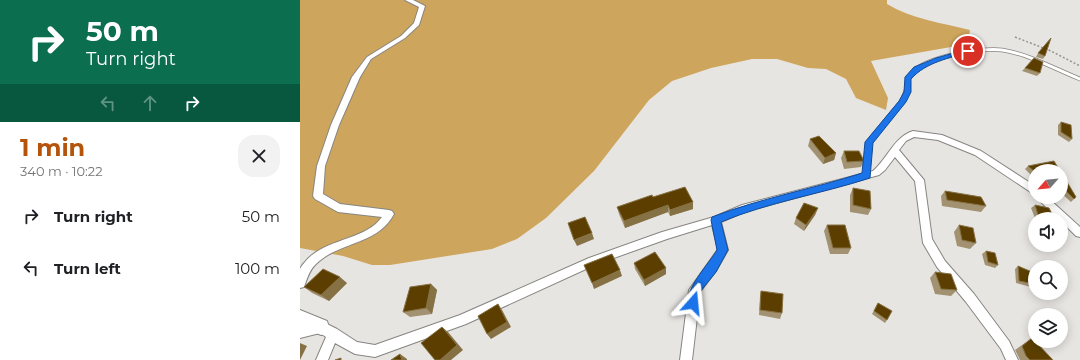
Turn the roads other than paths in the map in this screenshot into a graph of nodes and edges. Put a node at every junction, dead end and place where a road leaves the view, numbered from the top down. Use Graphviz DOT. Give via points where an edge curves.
graph roads {
  1 [pos="408,0"];
  2 [pos="1080,79"];
  3 [pos="895,151"];
  4 [pos="866,175"];
  5 [pos="1028,186"];
  6 [pos="1049,204"];
  7 [pos="716,220"];
  8 [pos="1080,233"];
  9 [pos="300,283"];
  10 [pos="300,318"];
  11 [pos="327,330"];
  12 [pos="300,332"];
  13 [pos="322,360"];
  14 [pos="686,360"];
  15 [pos="1012,360"];
  1 -- 9 [label="street" via="422,6 417,24 403,37 368,58 356,77 321,166 318,196 338,208 389,214 380,226 319,254 302,275"];
  2 -- 4 [label="lane" via="1025,56 997,49 968,51 917,68 908,78 907,92 902,102 869,142"];
  3 -- 4 [label="street" via="876,173"];
  3 -- 5 [label="street" via="904,139 913,134 932,135 978,153"];
  3 -- 15 [label="street" via="919,180 927,240 937,258 1005,345"];
  4 -- 7 [label="street" via="835,186 742,209"];
  6 -- 8 [label="street"];
  7 -- 11 [label="street" via="593,261 462,320 375,351 355,348"];
  7 -- 14 [label="street" via="723,250 695,290"];
  10 -- 11 [label="street"];
  11 -- 12 [label="street"];
  11 -- 13 [label="street"];
}
